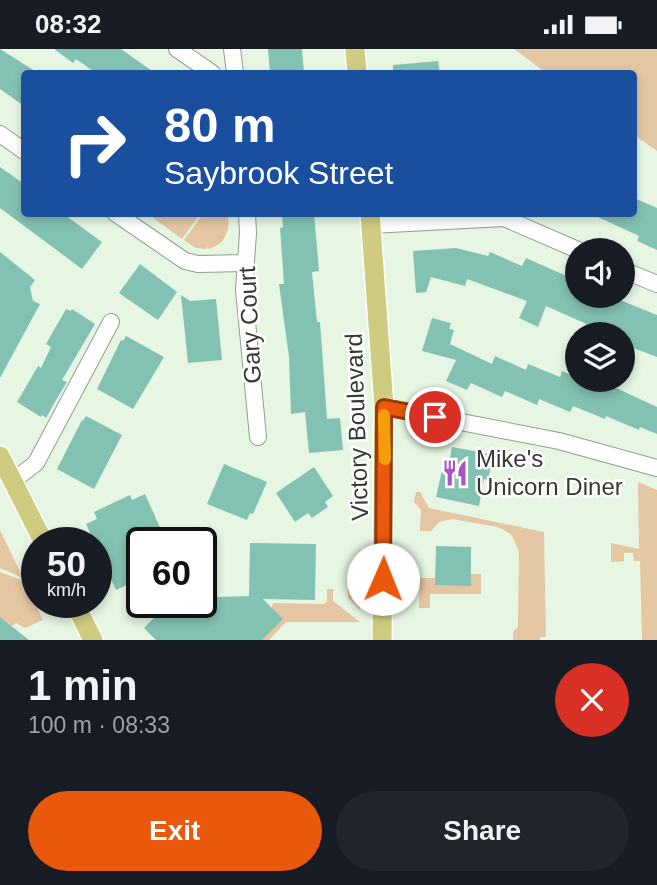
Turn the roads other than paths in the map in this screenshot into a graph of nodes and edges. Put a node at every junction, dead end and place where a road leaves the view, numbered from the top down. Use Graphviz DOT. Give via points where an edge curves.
graph roads {
  1 [pos="177,49"];
  2 [pos="232,49"];
  3 [pos="355,49"];
  4 [pos="208,70"];
  5 [pos="235,70"];
  6 [pos="357,70"];
  7 [pos="0,134"];
  8 [pos="21,149"];
  9 [pos="121,217"];
  10 [pos="247,217"];
  11 [pos="371,219"];
  12 [pos="565,245"];
  13 [pos="246,263"];
  14 [pos="635,275"];
  15 [pos="657,284"];
  16 [pos="111,322"];
  17 [pos="384,407"];
  18 [pos="258,437"];
  19 [pos="0,456"];
  20 [pos="657,468"];
  21 [pos="14,480"];
  22 [pos="36,527"];
  23 [pos="82,618"];
  24 [pos="382,637"];
  25 [pos="93,640"];
  1 -- 4 [label="street"];
  2 -- 5 [label="street"];
  3 -- 6 [label="main road"];
  7 -- 8 [label="street"];
  9 -- 13 [label="street" via="185,261"];
  10 -- 13 [label="street, Gary Court"];
  11 -- 12 [label="street" via="504,219"];
  11 -- 17 [label="main road, Victory Boulevard"];
  13 -- 18 [label="street, Gary Court" via="244,290"];
  14 -- 15 [label="street"];
  16 -- 21 [label="street" via="36,463"];
  17 -- 20 [label="street" via="559,441"];
  17 -- 24 [label="main road, Victory Boulevard"];
  19 -- 21 [label="main road"];
  21 -- 22 [label="main road"];
  23 -- 25 [label="main road"];
}
